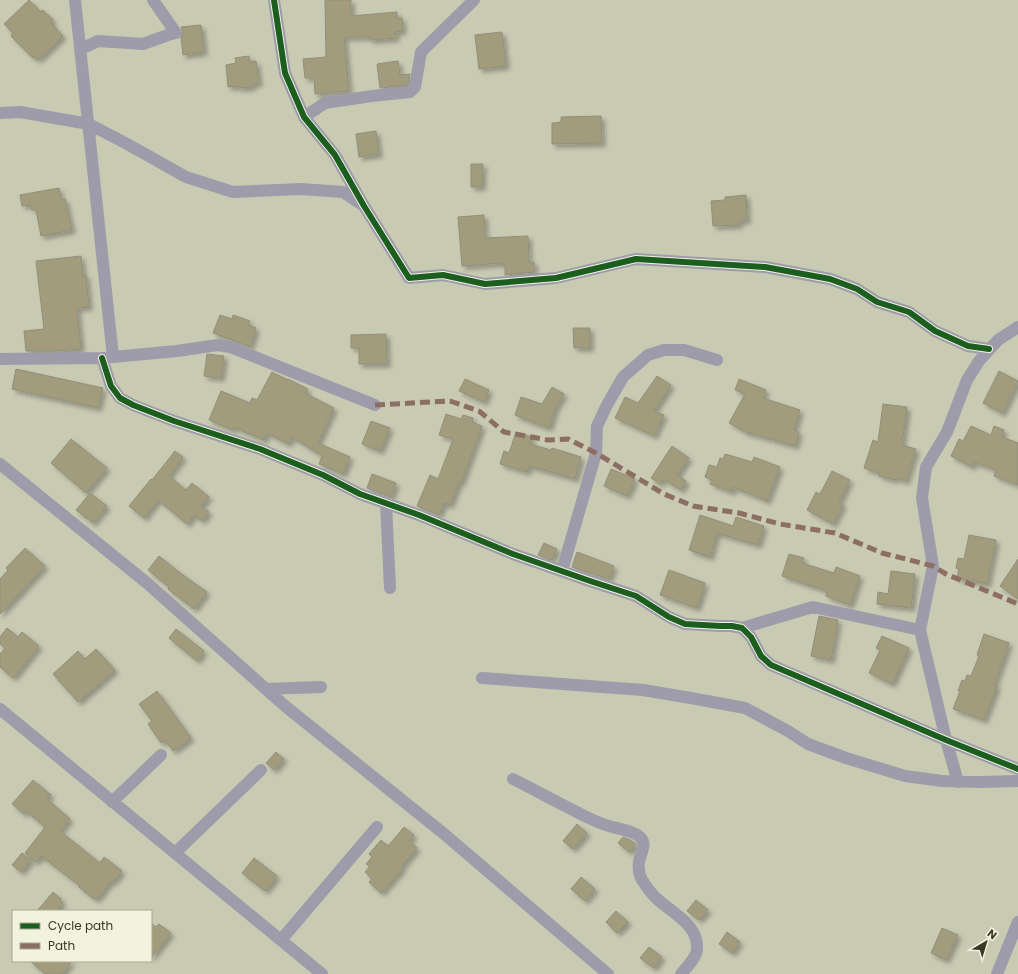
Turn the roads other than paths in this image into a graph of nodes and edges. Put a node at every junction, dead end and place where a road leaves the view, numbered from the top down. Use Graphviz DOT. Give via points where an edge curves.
graph roads {
  1 [pos="76,0"];
  2 [pos="153,0"];
  3 [pos="274,0"];
  4 [pos="474,0"];
  5 [pos="81,49"];
  6 [pos="0,113"];
  7 [pos="304,117"];
  8 [pos="89,124"];
  9 [pos="364,206"];
  10 [pos="1018,327"];
  11 [pos="989,349"];
  12 [pos="107,358"];
  13 [pos="0,359"];
  14 [pos="717,360"];
  15 [pos="375,406"];
  16 [pos="0,464"];
  17 [pos="386,503"];
  18 [pos="562,571"];
  19 [pos="390,588"];
  20 [pos="742,628"];
  21 [pos="920,630"];
  22 [pos="482,678"];
  23 [pos="321,687"];
  24 [pos="266,689"];
  25 [pos="0,710"];
  26 [pos="946,740"];
  27 [pos="161,755"];
  28 [pos="1018,769"];
  29 [pos="261,770"];
  30 [pos="513,779"];
  31 [pos="1018,781"];
  32 [pos="958,782"];
  33 [pos="112,802"];
  34 [pos="377,827"];
  35 [pos="175,853"];
  36 [pos="1018,922"];
  37 [pos="281,940"];
  38 [pos="322,974"];
  39 [pos="608,974"];
  40 [pos="681,974"];
  41 [pos="997,974"];
  1 -- 5 [label="street"];
  2 -- 5 [label="street" via="176,33 143,44 98,41"];
  3 -- 7 [label="street" via="285,73"];
  4 -- 7 [label="street" via="421,52 415,86 410,92 324,103"];
  5 -- 8 [label="street"];
  6 -- 8 [label="street" via="20,112"];
  7 -- 9 [label="street" via="335,155"];
  8 -- 9 [label="street" via="186,177 233,192 301,189 343,192"];
  8 -- 12 [label="street"];
  9 -- 11 [label="street" via="409,278 443,275 485,284 556,278 636,259 765,267 830,279 857,289 877,302 909,312 934,331 968,346"];
  10 -- 11 [label="street"];
  11 -- 21 [label="street" via="967,380 947,432 926,467 922,498 932,566"];
  12 -- 13 [label="street"];
  12 -- 15 [label="street" via="218,345 230,347"];
  12 -- 17 [label="street" via="111,386 120,398 133,405 260,449"];
  14 -- 18 [label="street" via="684,350 664,350 648,355 623,377 597,426 596,453"];
  16 -- 24 [label="street" via="147,583"];
  17 -- 18 [label="street"];
  17 -- 19 [label="street"];
  18 -- 20 [label="street" via="636,596 685,624"];
  20 -- 21 [label="street" via="813,607"];
  20 -- 26 [label="street" via="751,637 761,656 771,665"];
  21 -- 26 [label="street"];
  22 -- 32 [label="street" via="643,690 745,708 808,744 846,758 905,776"];
  23 -- 24 [label="street"];
  24 -- 39 [label="street" via="443,833"];
  25 -- 33 [label="street"];
  26 -- 28 [label="street"];
  26 -- 32 [label="street"];
  27 -- 33 [label="street"];
  29 -- 35 [label="street"];
  30 -- 40 [label="street" via="589,819 641,837 644,845 638,868 641,878 656,898 678,915 695,936 698,950"];
  31 -- 32 [label="street"];
  33 -- 35 [label="street"];
  34 -- 37 [label="street"];
  35 -- 37 [label="street"];
  36 -- 41 [label="street"];
  37 -- 38 [label="street"];
}
